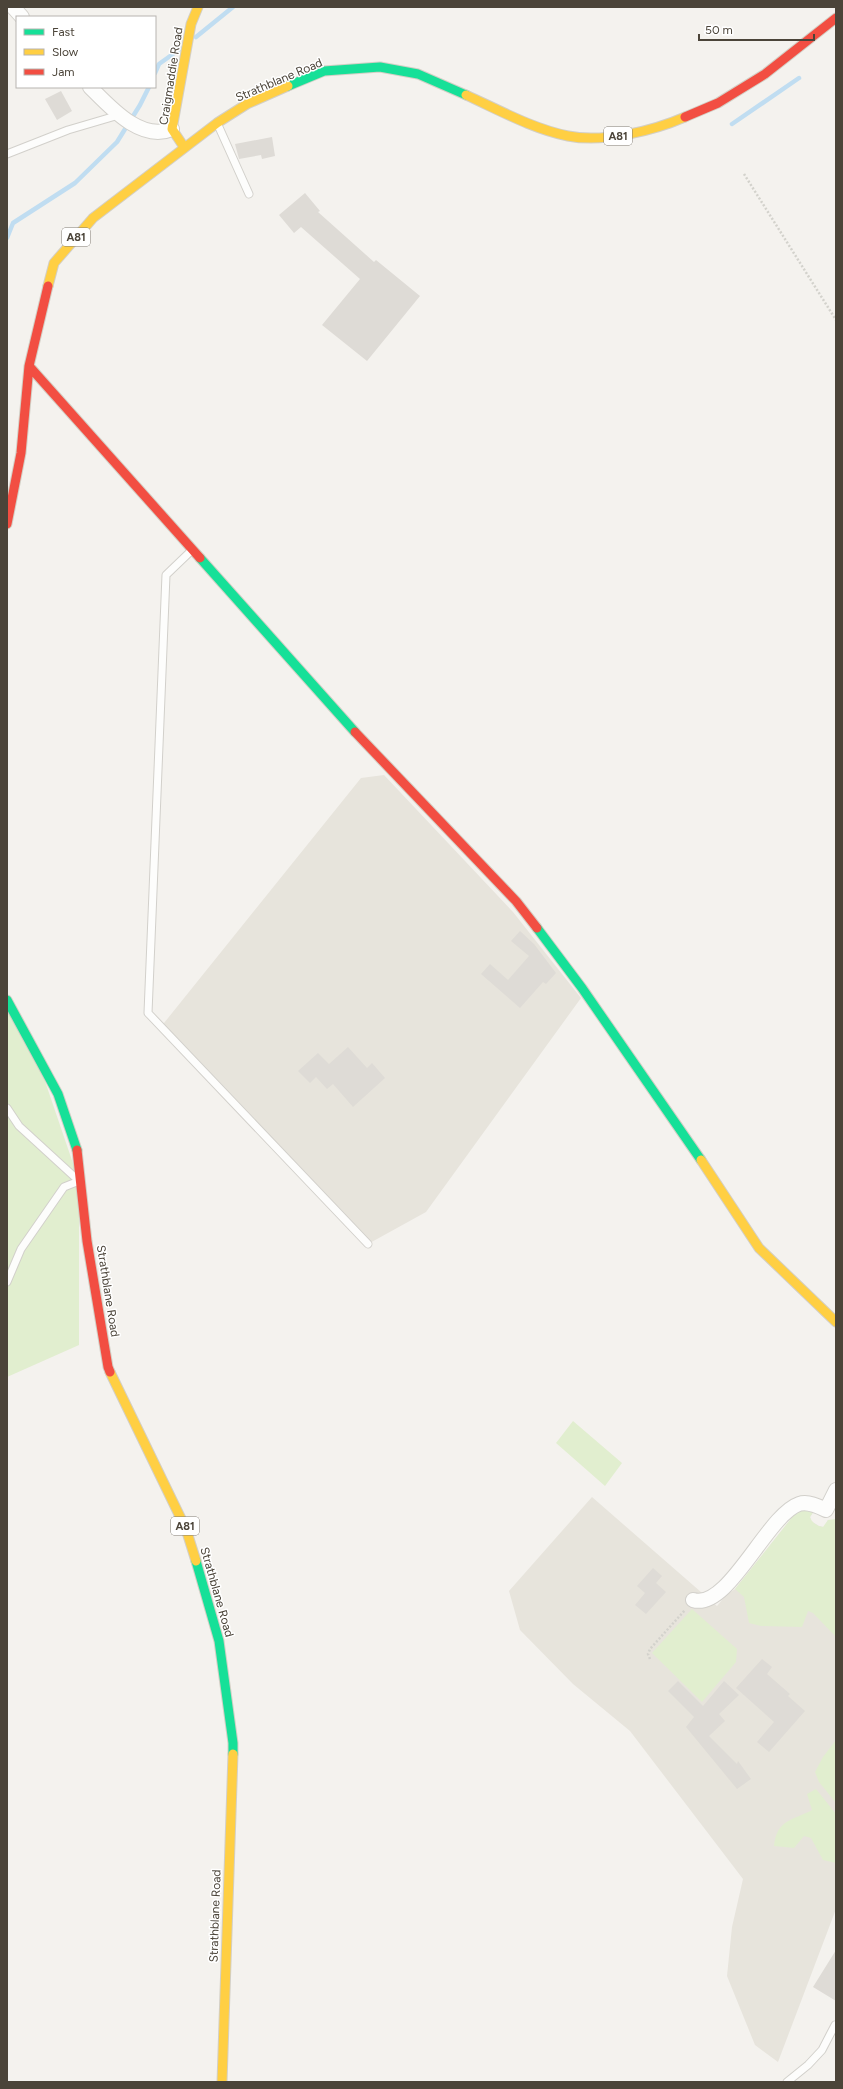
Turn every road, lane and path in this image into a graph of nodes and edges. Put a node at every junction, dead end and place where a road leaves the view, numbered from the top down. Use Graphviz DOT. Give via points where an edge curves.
graph roads {
  1 [pos="12,7"];
  2 [pos="198,7"];
  3 [pos="21,16"];
  4 [pos="836,18"];
  5 [pos="91,88"];
  6 [pos="120,114"];
  7 [pos="217,122"];
  8 [pos="172,129"];
  9 [pos="184,147"];
  10 [pos="7,154"];
  11 [pos="744,174"];
  12 [pos="249,194"];
  13 [pos="836,320"];
  14 [pos="29,366"];
  15 [pos="7,524"];
  16 [pos="193,549"];
  17 [pos="7,1000"];
  18 [pos="7,1108"];
  19 [pos="368,1244"];
  20 [pos="7,1282"];
  21 [pos="836,1322"];
  22 [pos="836,1490"];
  23 [pos="693,1600"];
  24 [pos="650,1659"];
  25 [pos="835,2025"];
  26 [pos="790,2081"];
  27 [pos="222,2082"];
  1 -- 3 [label="street"];
  2 -- 8 [label="main road, Craigmaddie Road" via="191,24"];
  4 -- 7 [label="main road, Strathblane Road / A81" via="765,74 718,103 671,123 615,137 569,136 526,122 418,74 380,67 324,71 247,104"];
  5 -- 6 [label="street"];
  6 -- 8 [label="street" via="133,125 161,133"];
  6 -- 10 [label="lane" via="68,130"];
  7 -- 9 [label="main road, Strathblane Road / A81"];
  7 -- 12 [label="lane"];
  8 -- 9 [label="main road, Craigmaddie Road"];
  9 -- 14 [label="main road, Strathblane Road / A81" via="93,218 54,263"];
  11 -- 13 [label="path"];
  14 -- 15 [label="main road, Strathblane Road / A81" via="21,452"];
  14 -- 16 [label="main road"];
  16 -- 19 [label="lane" via="166,575 148,1013"];
  16 -- 21 [label="main road" via="380,760 516,901 582,988 759,1248"];
  17 -- 27 [label="main road, Strathblane Road / A81" via="58,1094 76,1144 87,1241 108,1367 186,1529 219,1641 233,1743"];
  18 -- 20 [label="lane" via="19,1126 79,1181 64,1187 21,1249"];
  22 -- 23 [label="street" via="826,1510 806,1503 785,1512 735,1576 708,1600"];
  23 -- 24 [label="path" via="650,1649"];
  25 -- 26 [label="lane" via="822,2050"];
}
